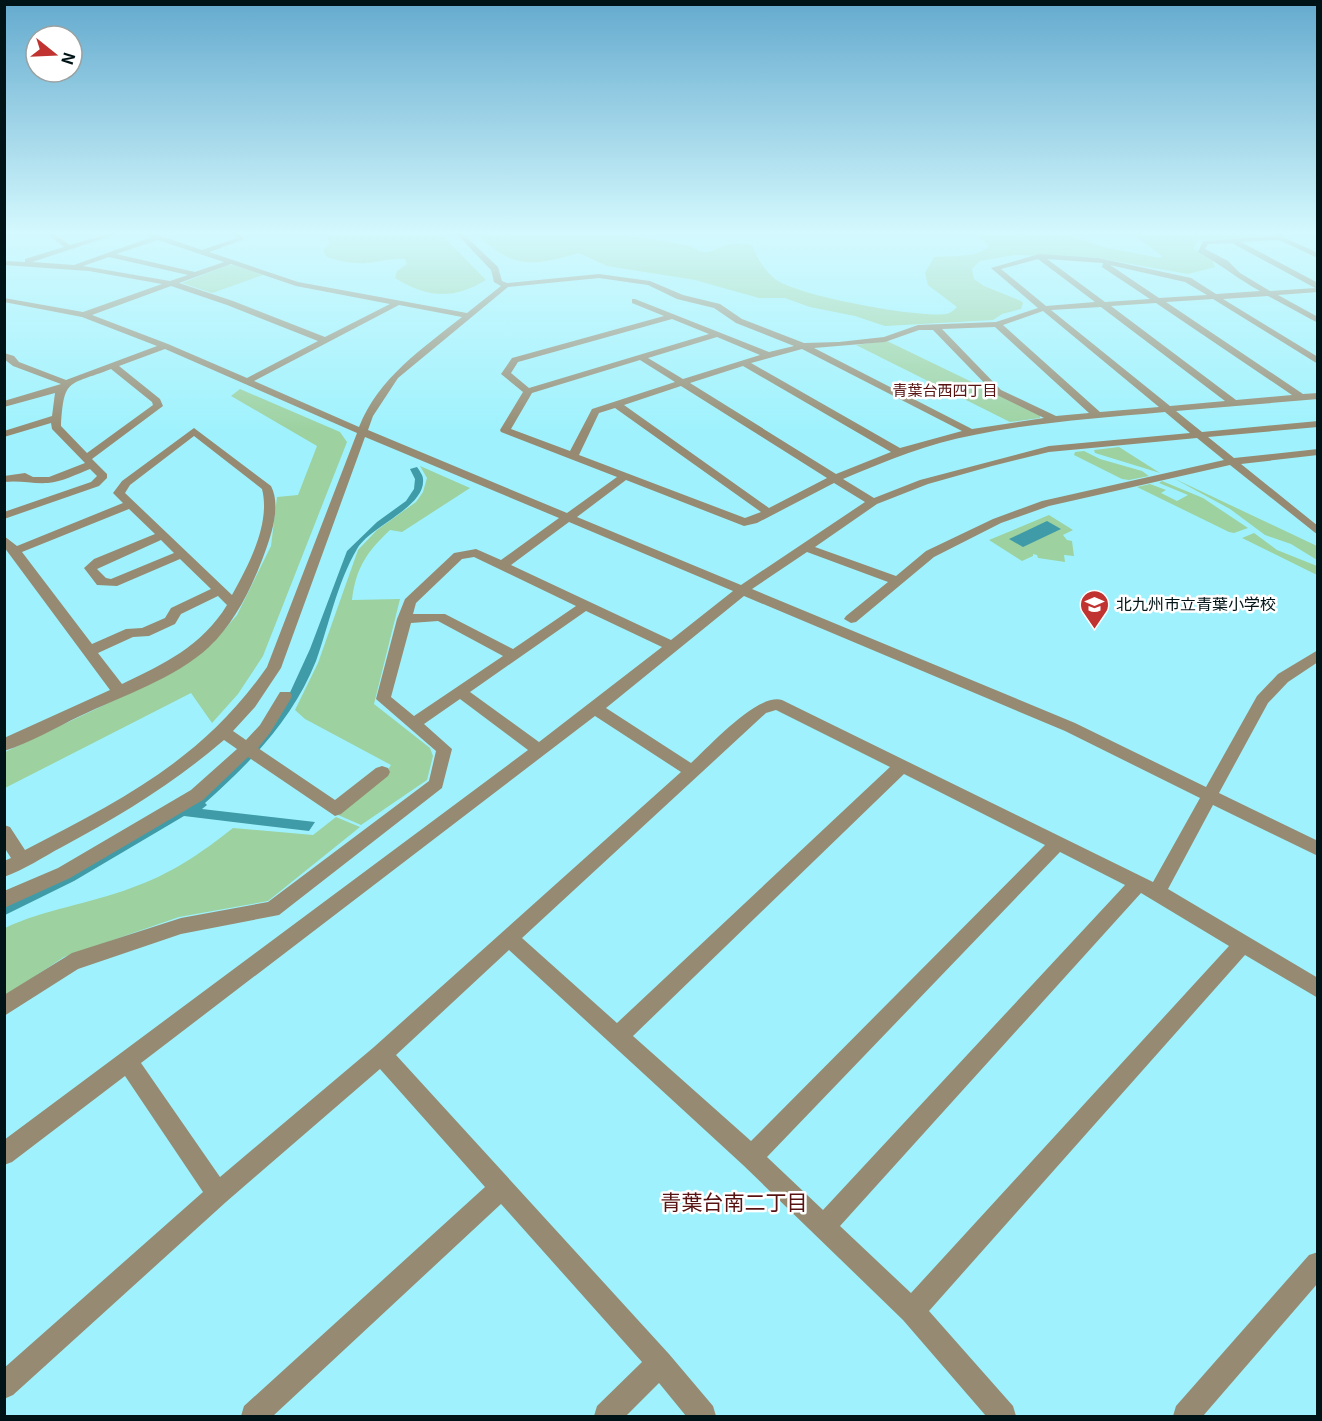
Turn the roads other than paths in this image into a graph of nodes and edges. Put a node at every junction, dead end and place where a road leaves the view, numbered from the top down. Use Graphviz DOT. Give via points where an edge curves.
graph roads {
  1 [pos="131,298"];
  2 [pos="216,298"];
  3 [pos="370,298"];
  4 [pos="488,298"];
  5 [pos="685,298"];
  6 [pos="1033,298"];
  7 [pos="1095,298"];
  8 [pos="1155,298"];
  9 [pos="1181,298"];
  10 [pos="1217,298"];
  11 [pos="1277,298"];
  12 [pos="4,300"];
  13 [pos="1158,300"];
  14 [pos="635,301"];
  15 [pos="397,303"];
  16 [pos="1102,304"];
  17 [pos="1045,308"];
  18 [pos="84,315"];
  19 [pos="466,315"];
  20 [pos="673,316"];
  21 [pos="1317,321"];
  22 [pos="997,324"];
  23 [pos="935,327"];
  24 [pos="718,334"];
  25 [pos="326,341"];
  26 [pos="165,346"];
  27 [pos="803,346"];
  28 [pos="768,355"];
  29 [pos="4,356"];
  30 [pos="641,357"];
  31 [pos="1317,361"];
  32 [pos="744,363"];
  33 [pos="16,364"];
  34 [pos="113,366"];
  35 [pos="4,367"];
  36 [pos="248,381"];
  37 [pos="682,383"];
  38 [pos="65,385"];
  39 [pos="528,391"];
  40 [pos="1317,396"];
  41 [pos="1302,398"];
  42 [pos="1234,403"];
  43 [pos="4,404"];
  44 [pos="616,404"];
  45 [pos="1170,409"];
  46 [pos="1097,415"];
  47 [pos="56,418"];
  48 [pos="1054,419"];
  49 [pos="1317,424"];
  50 [pos="363,432"];
  51 [pos="971,432"];
  52 [pos="4,434"];
  53 [pos="1199,434"];
  54 [pos="899,452"];
  55 [pos="1317,452"];
  56 [pos="1305,454"];
  57 [pos="573,456"];
  58 [pos="89,461"];
  59 [pos="1231,462"];
  60 [pos="1317,463"];
  61 [pos="625,476"];
  62 [pos="835,478"];
  63 [pos="4,479"];
  64 [pos="873,502"];
  65 [pos="130,504"];
  66 [pos="769,513"];
  67 [pos="4,516"];
  68 [pos="568,518"];
  69 [pos="1317,532"];
  70 [pos="162,535"];
  71 [pos="4,540"];
  72 [pos="804,547"];
  73 [pos="15,551"];
  74 [pos="182,554"];
  75 [pos="503,565"];
  76 [pos="896,580"];
  77 [pos="744,589"];
  78 [pos="219,590"];
  79 [pos="233,603"];
  80 [pos="586,605"];
  81 [pos="404,619"];
  82 [pos="850,619"];
  83 [pos="673,647"];
  84 [pos="89,651"];
  85 [pos="513,655"];
  86 [pos="1317,655"];
  87 [pos="119,691"];
  88 [pos="460,692"];
  89 [pos="285,696"];
  90 [pos="595,708"];
  91 [pos="414,724"];
  92 [pos="222,731"];
  93 [pos="4,745"];
  94 [pos="247,749"];
  95 [pos="538,749"];
  96 [pos="902,766"];
  97 [pos="692,771"];
  98 [pos="382,772"];
  99 [pos="1212,795"];
  100 [pos="4,832"];
  101 [pos="1058,843"];
  102 [pos="1317,849"];
  103 [pos="22,860"];
  104 [pos="4,870"];
  105 [pos="1147,888"];
  106 [pos="4,900"];
  107 [pos="509,938"];
  108 [pos="1243,944"];
  109 [pos="1317,989"];
  110 [pos="4,1007"];
  111 [pos="618,1036"];
  112 [pos="381,1054"];
  113 [pos="128,1061"];
  114 [pos="4,1154"];
  115 [pos="751,1157"];
  116 [pos="502,1187"];
  117 [pos="218,1194"];
  118 [pos="824,1226"];
  119 [pos="1317,1264"];
  120 [pos="912,1311"];
  121 [pos="660,1363"];
  122 [pos="4,1386"];
  123 [pos="254,1416"];
  124 [pos="607,1416"];
  125 [pos="703,1416"];
  126 [pos="1003,1416"];
  127 [pos="1186,1416"];
  1 -- 18 [label="street"];
  2 -- 25 [label="street"];
  3 -- 15 [label="street"];
  4 -- 19 [label="street"];
  5 -- 27 [label="street" via="717,306 748,326"];
  6 -- 17 [label="street"];
  7 -- 16 [label="street"];
  8 -- 13 [label="street"];
  9 -- 13 [label="street"];
  10 -- 31 [label="street"];
  11 -- 21 [label="street"];
  12 -- 18 [label="street"];
  13 -- 16 [label="street"];
  13 -- 41 [label="street"];
  14 -- 20 [label="street"];
  15 -- 19 [label="street"];
  15 -- 25 [label="street"];
  16 -- 17 [label="street"];
  16 -- 42 [label="street"];
  17 -- 22 [label="street"];
  17 -- 45 [label="street"];
  18 -- 26 [label="street"];
  19 -- 50 [label="street" via="395,376 368,416"];
  20 -- 24 [label="street"];
  20 -- 39 [label="street" via="514,360 506,374"];
  22 -- 23 [label="street"];
  22 -- 46 [label="street"];
  23 -- 27 [label="street" via="885,339"];
  23 -- 48 [label="street" via="998,392"];
  24 -- 28 [label="street"];
  24 -- 30 [label="street"];
  25 -- 36 [label="street"];
  26 -- 34 [label="street"];
  26 -- 36 [label="street"];
  27 -- 28 [label="street"];
  27 -- 51 [label="street"];
  28 -- 32 [label="street"];
  29 -- 33 [label="street"];
  30 -- 37 [label="street"];
  30 -- 39 [label="street"];
  32 -- 37 [label="street"];
  32 -- 54 [label="street"];
  33 -- 35 [label="street"];
  33 -- 38 [label="street"];
  34 -- 38 [label="street"];
  34 -- 58 [label="street" via="157,401 158,406"];
  36 -- 50 [label="street"];
  37 -- 44 [label="street"];
  37 -- 62 [label="street"];
  38 -- 43 [label="street"];
  38 -- 47 [label="street" via="58,395"];
  39 -- 57 [label="street" via="505,430"];
  40 -- 41 [label="street"];
  41 -- 42 [label="street"];
  42 -- 45 [label="street"];
  44 -- 57 [label="street" via="595,411"];
  44 -- 66 [label="street"];
  45 -- 46 [label="street"];
  45 -- 53 [label="street"];
  46 -- 48 [label="street"];
  47 -- 52 [label="street"];
  47 -- 58 [label="street" via="56,426"];
  48 -- 51 [label="street"];
  49 -- 53 [label="street"];
  50 -- 68 [label="street"];
  50 -- 92 [label="street" via="273,668 261,689"];
  51 -- 54 [label="street"];
  53 -- 59 [label="street"];
  53 -- 64 [label="street" via="1049,449 924,482"];
  54 -- 62 [label="street"];
  55 -- 56 [label="street"];
  56 -- 59 [label="street"];
  56 -- 60 [label="street"];
  57 -- 61 [label="street"];
  58 -- 63 [label="street" via="50,480 30,480 26,476"];
  58 -- 67 [label="street" via="103,476 95,484"];
  59 -- 69 [label="street"];
  59 -- 76 [label="street" via="1046,503 963,536 930,554"];
  61 -- 66 [label="street" via="744,522"];
  61 -- 68 [label="street"];
  62 -- 64 [label="street"];
  62 -- 66 [label="street"];
  64 -- 72 [label="street"];
  65 -- 70 [label="street"];
  65 -- 73 [label="street"];
  65 -- 79 [label="street" via="119,493 126,483 194,431 267,488 271,498 266,529 256,559"];
  68 -- 75 [label="street"];
  68 -- 77 [label="street"];
  70 -- 74 [label="street"];
  70 -- 74 [label="street" via="90,568 102,582 112,583"];
  71 -- 73 [label="street"];
  72 -- 76 [label="street"];
  72 -- 77 [label="street"];
  73 -- 84 [label="street"];
  74 -- 78 [label="street"];
  75 -- 80 [label="street"];
  75 -- 81 [label="street" via="476,553 458,556 410,602"];
  76 -- 82 [label="street"];
  77 -- 83 [label="street"];
  77 -- 99 [label="street" via="1070,727"];
  78 -- 79 [label="street"];
  78 -- 84 [label="street" via="176,611 170,621 144,633 131,632"];
  79 -- 87 [label="street" via="204,644 172,667"];
  80 -- 83 [label="street"];
  80 -- 85 [label="street"];
  81 -- 85 [label="street" via="440,617"];
  81 -- 91 [label="street" via="383,699"];
  83 -- 90 [label="street"];
  84 -- 87 [label="street"];
  85 -- 88 [label="street"];
  86 -- 99 [label="street" via="1283,678 1262,700"];
  87 -- 93 [label="street"];
  88 -- 91 [label="street"];
  88 -- 95 [label="street"];
  89 -- 94 [label="street"];
  90 -- 95 [label="street"];
  90 -- 97 [label="street"];
  91 -- 110 [label="street" via="444,749 436,784 272,909 181,926 72,962"];
  92 -- 94 [label="street"];
  92 -- 103 [label="street" via="144,794"];
  94 -- 98 [label="street" via="335,809"];
  94 -- 106 [label="street" via="197,795 64,873"];
  95 -- 113 [label="street"];
  96 -- 97 [label="street" via="777,704 761,709"];
  96 -- 101 [label="street"];
  96 -- 111 [label="street"];
  97 -- 107 [label="street"];
  99 -- 102 [label="street"];
  99 -- 105 [label="street"];
  100 -- 103 [label="street"];
  101 -- 105 [label="street"];
  101 -- 115 [label="street"];
  103 -- 104 [label="street"];
  105 -- 108 [label="street"];
  105 -- 118 [label="street"];
  107 -- 111 [label="street"];
  107 -- 112 [label="street"];
  108 -- 109 [label="street"];
  108 -- 120 [label="street"];
  111 -- 115 [label="street"];
  112 -- 116 [label="street"];
  112 -- 117 [label="street"];
  113 -- 114 [label="street"];
  113 -- 117 [label="street"];
  115 -- 118 [label="street"];
  116 -- 121 [label="street"];
  116 -- 123 [label="street"];
  117 -- 122 [label="street"];
  118 -- 120 [label="street"];
  119 -- 127 [label="street"];
  120 -- 126 [label="street"];
  121 -- 124 [label="street"];
  121 -- 125 [label="street"];
}
